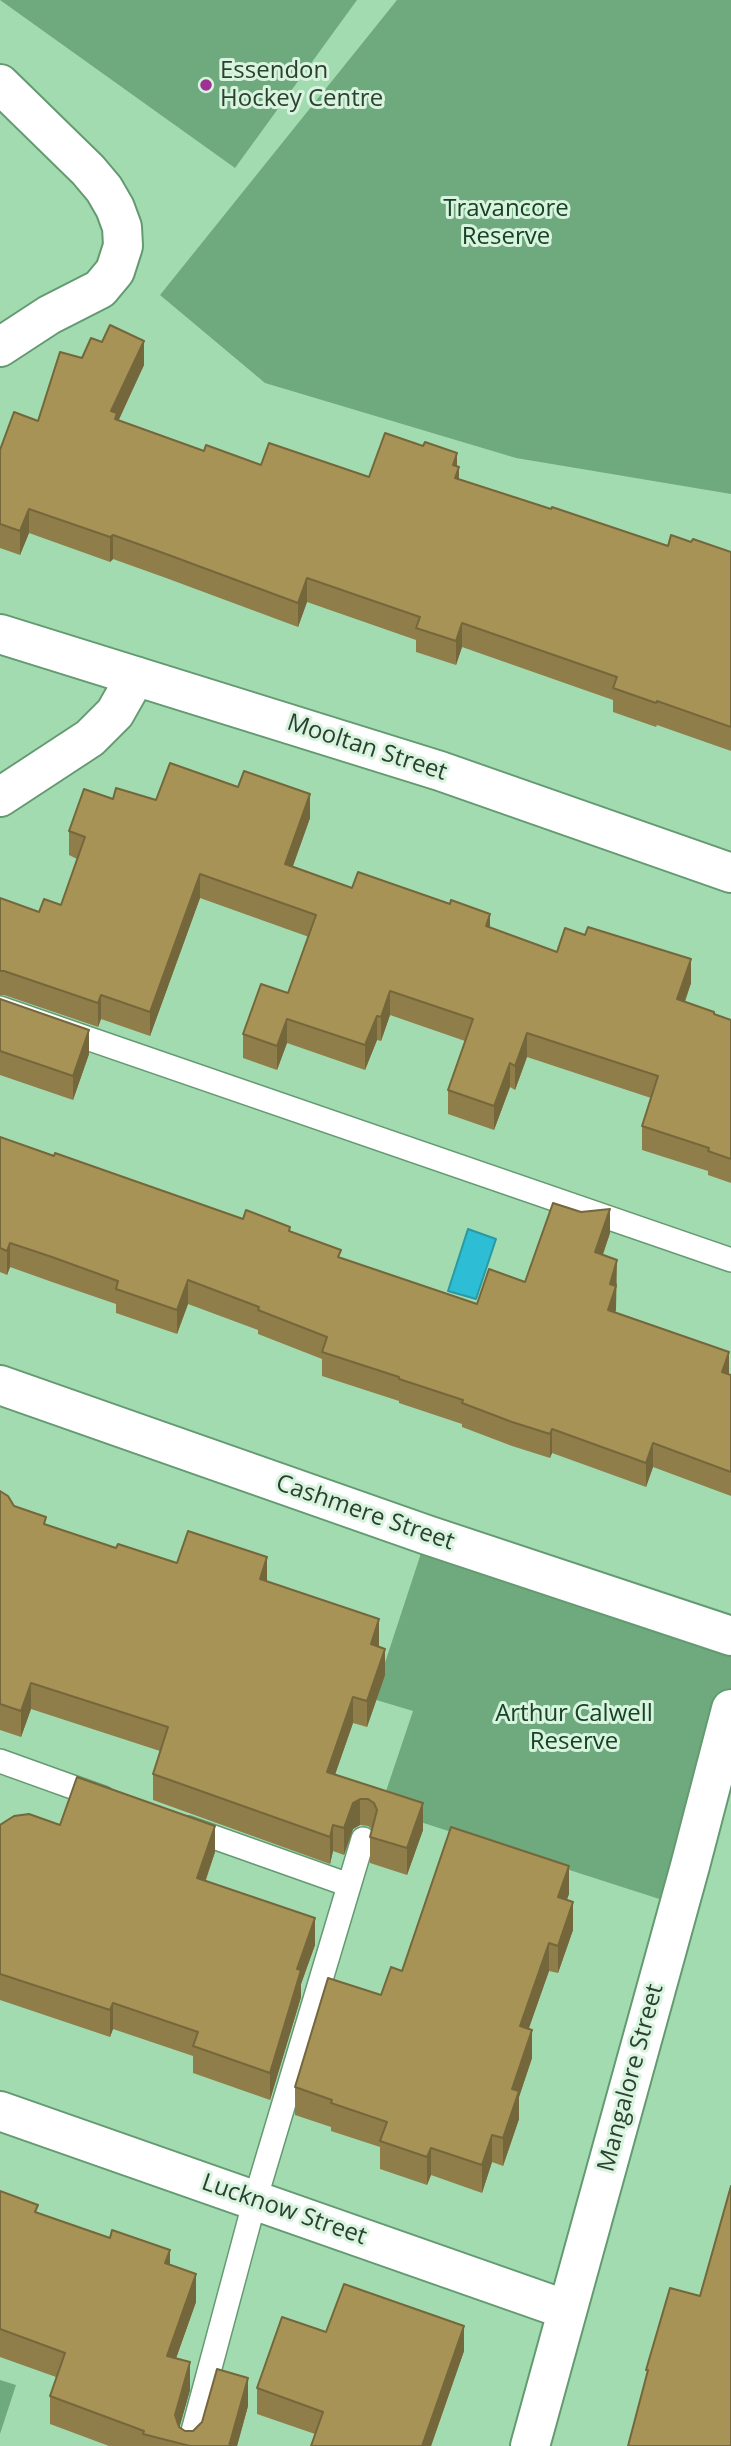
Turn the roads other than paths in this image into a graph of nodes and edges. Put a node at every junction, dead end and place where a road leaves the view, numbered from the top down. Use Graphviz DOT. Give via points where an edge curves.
graph roads {
  1 [pos="0,84"];
  2 [pos="0,347"];
  3 [pos="0,634"];
  4 [pos="136,676"];
  5 [pos="0,797"];
  6 [pos="731,873"];
  7 [pos="0,1008"];
  8 [pos="731,1260"];
  9 [pos="0,1385"];
  10 [pos="731,1636"];
  11 [pos="731,1709"];
  12 [pos="0,1761"];
  13 [pos="129,1807"];
  14 [pos="168,1821"];
  15 [pos="363,1839"];
  16 [pos="349,1885"];
  17 [pos="0,2110"];
  18 [pos="255,2200"];
  19 [pos="567,2309"];
  20 [pos="189,2446"];
  21 [pos="530,2446"];
  1 -- 2 [label="street" via="88,170 115,208 123,246 115,271 100,289"];
  3 -- 4 [label="street, Mooltan Street"];
  4 -- 5 [label="street" via="115,713 90,738"];
  4 -- 6 [label="street, Mooltan Street" via="440,771"];
  7 -- 8 [label="lane"];
  9 -- 10 [label="street, Cashmere Street"];
  11 -- 19 [label="street, Mangalore Street"];
  12 -- 13 [label="lane"];
  14 -- 16 [label="lane"];
  15 -- 16 [label="lane"];
  16 -- 18 [label="lane"];
  17 -- 18 [label="street, Lucknow Street"];
  18 -- 19 [label="street, Lucknow Street"];
  18 -- 20 [label="lane"];
  19 -- 21 [label="street, Mangalore Street"];
}
